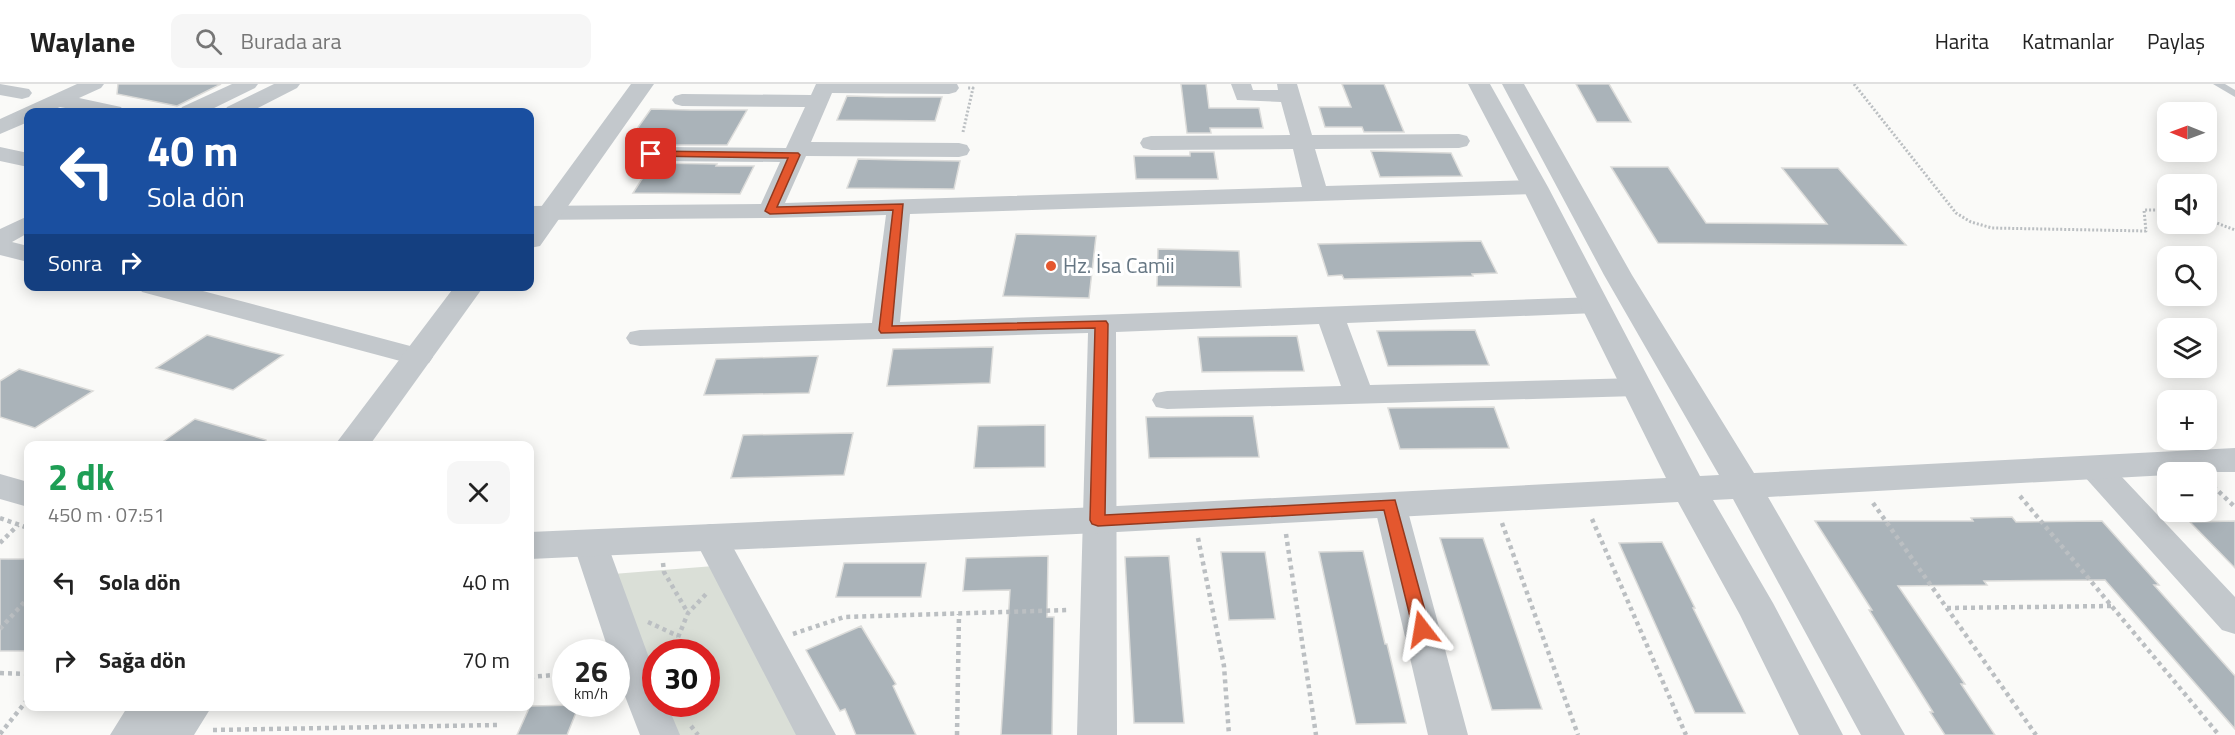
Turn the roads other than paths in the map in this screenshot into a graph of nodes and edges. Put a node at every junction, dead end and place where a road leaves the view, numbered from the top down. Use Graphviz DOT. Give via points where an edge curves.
graph roads {
  1 [pos="94,84"];
  2 [pos="248,84"];
  3 [pos="290,84"];
  4 [pos="619,84"];
  5 [pos="643,84"];
  6 [pos="1241,84"];
  7 [pos="1479,84"];
  8 [pos="1513,84"];
  9 [pos="2218,84"];
  10 [pos="949,88"];
  11 [pos="0,89"];
  12 [pos="51,90"];
  13 [pos="1288,90"];
  14 [pos="823,91"];
  15 [pos="2235,94"];
  16 [pos="682,100"];
  17 [pos="27,107"];
  18 [pos="102,108"];
  19 [pos="198,108"];
  20 [pos="243,108"];
  21 [pos="24,109"];
  22 [pos="0,127"];
  23 [pos="1459,141"];
  24 [pos="1151,143"];
  25 [pos="1303,143"];
  26 [pos="959,150"];
  27 [pos="796,152"];
  28 [pos="0,154"];
  29 [pos="651,154"];
  30 [pos="24,159"];
  31 [pos="1535,187"];
  32 [pos="1316,194"];
  33 [pos="899,206"];
  34 [pos="536,210"];
  35 [pos="770,211"];
  36 [pos="24,225"];
  37 [pos="0,239"];
  38 [pos="0,247"];
  39 [pos="24,253"];
  40 [pos="170,291"];
  41 [pos="466,291"];
  42 [pos="491,291"];
  43 [pos="1596,305"];
  44 [pos="1330,315"];
  45 [pos="1102,324"];
  46 [pos="885,330"];
  47 [pos="640,338"];
  48 [pos="419,357"];
  49 [pos="1637,387"];
  50 [pos="1359,395"];
  51 [pos="1167,400"];
  52 [pos="355,441"];
  53 [pos="383,441"];
  54 [pos="2094,467"];
  55 [pos="2224,473"];
  56 [pos="1743,485"];
  57 [pos="0,486"];
  58 [pos="1689,489"];
  59 [pos="1390,504"];
  60 [pos="23,510"];
  61 [pos="1098,520"];
  62 [pos="710,536"];
  63 [pos="590,543"];
  64 [pos="534,546"];
  65 [pos="2235,620"];
  66 [pos="149,711"];
  67 [pos="132,735"];
  68 [pos="660,735"];
  69 [pos="816,735"];
  70 [pos="1096,735"];
  71 [pos="1448,735"];
  72 [pos="1821,735"];
  73 [pos="1883,735"];
  1 -- 12 [label="street"];
  2 -- 19 [label="street"];
  3 -- 20 [label="street"];
  4 -- 34 [label="street"];
  5 -- 34 [label="street"];
  6 -- 13 [label="street" via="1244,96"];
  7 -- 31 [label="street"];
  8 -- 56 [label="street" via="1618,275"];
  9 -- 15 [label="lane"];
  10 -- 14 [label="street"];
  11 -- 17 [label="street"];
  12 -- 17 [label="street"];
  12 -- 18 [label="street"];
  13 -- 25 [label="street"];
  14 -- 16 [label="street"];
  14 -- 27 [label="street"];
  21 -- 22 [label="street"];
  23 -- 25 [label="street"];
  24 -- 25 [label="street"];
  25 -- 32 [label="street"];
  26 -- 27 [label="street"];
  27 -- 29 [label="street"];
  27 -- 35 [label="street"];
  28 -- 30 [label="street"];
  31 -- 32 [label="street"];
  31 -- 43 [label="street"];
  32 -- 33 [label="street"];
  33 -- 35 [label="street"];
  33 -- 46 [label="street"];
  34 -- 35 [label="street"];
  36 -- 37 [label="street"];
  38 -- 39 [label="street"];
  40 -- 48 [label="street"];
  41 -- 48 [label="street"];
  42 -- 53 [label="street"];
  43 -- 44 [label="street"];
  43 -- 49 [label="street"];
  44 -- 45 [label="street"];
  44 -- 50 [label="street"];
  45 -- 46 [label="street"];
  45 -- 61 [label="street"];
  46 -- 47 [label="street"];
  48 -- 52 [label="street"];
  49 -- 50 [label="street"];
  49 -- 58 [label="street"];
  50 -- 51 [label="street"];
  54 -- 55 [label="street"];
  54 -- 56 [label="street"];
  54 -- 65 [label="street"];
  56 -- 58 [label="street"];
  56 -- 73 [label="street"];
  57 -- 60 [label="street"];
  58 -- 59 [label="street"];
  58 -- 72 [label="street"];
  59 -- 61 [label="street"];
  59 -- 71 [label="street"];
  61 -- 62 [label="street"];
  61 -- 70 [label="street"];
  62 -- 63 [label="street"];
  62 -- 69 [label="street"];
  63 -- 64 [label="street"];
  63 -- 68 [label="street"];
  66 -- 67 [label="street"];
}
